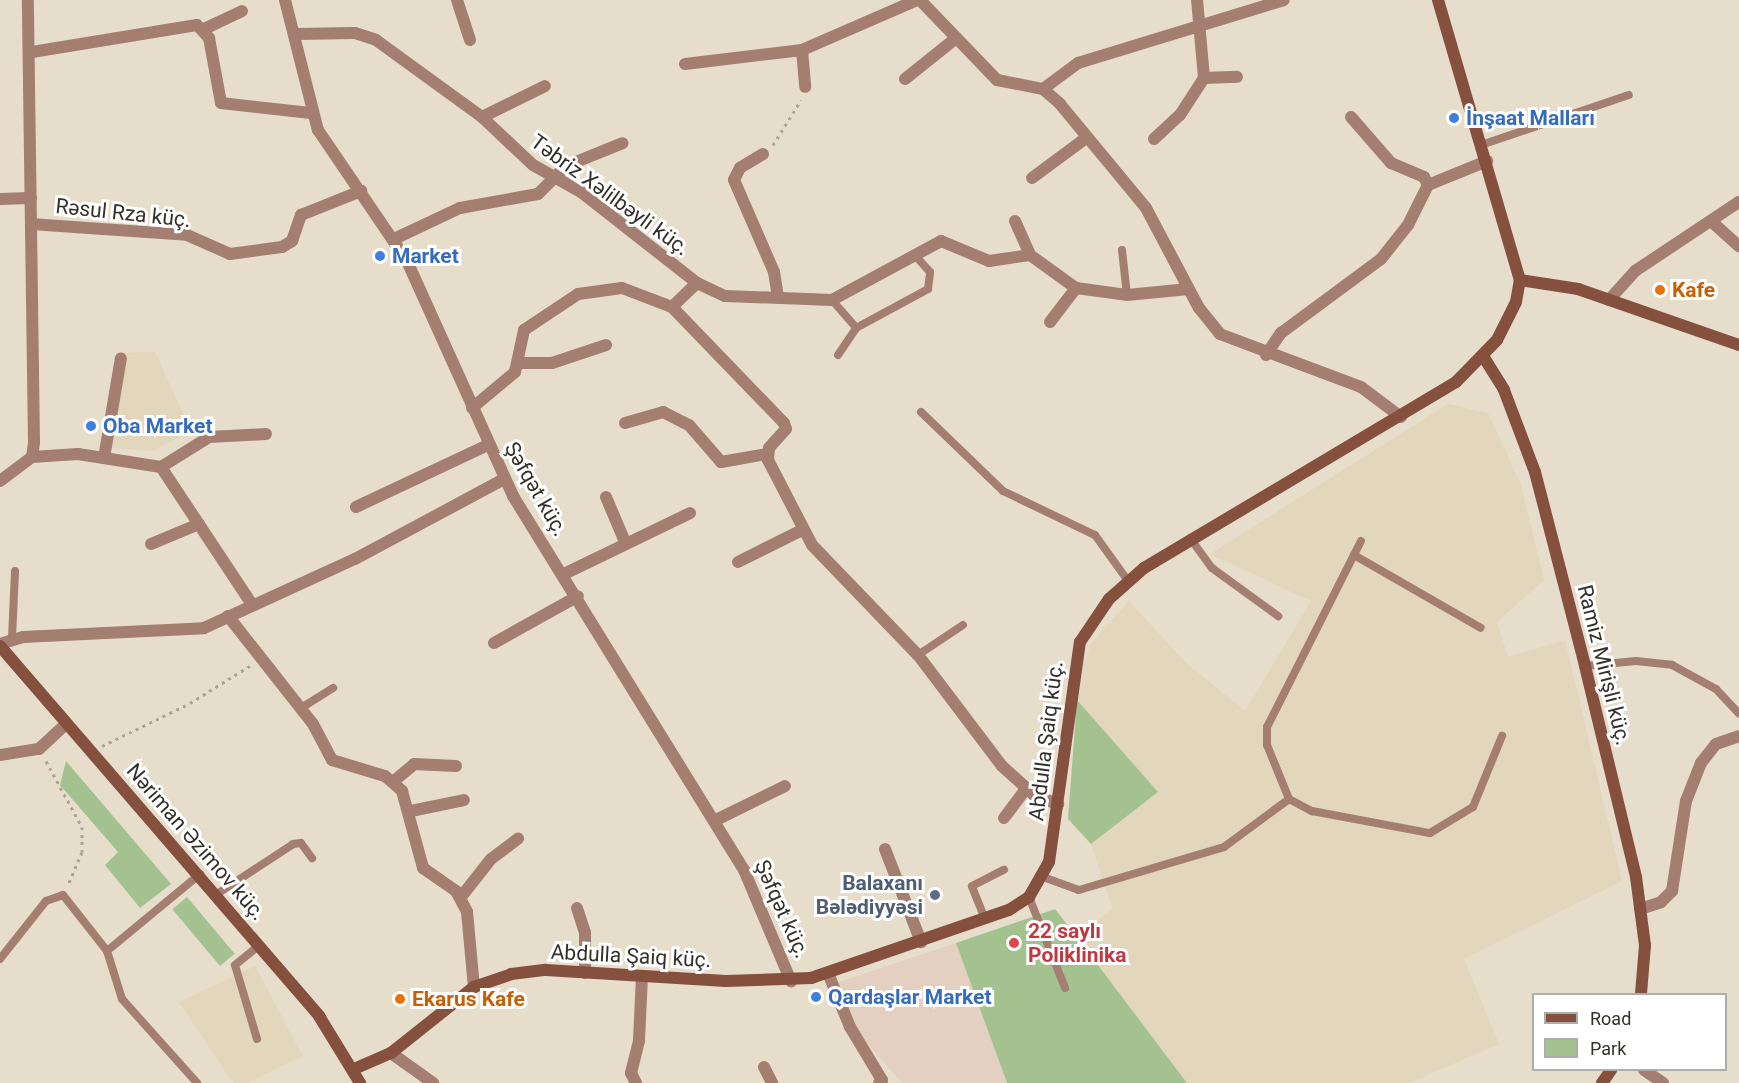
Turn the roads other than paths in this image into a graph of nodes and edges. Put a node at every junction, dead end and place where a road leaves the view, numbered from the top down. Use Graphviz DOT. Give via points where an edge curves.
graph roads {
  1 [pos="28,0"];
  2 [pos="285,0"];
  3 [pos="457,0"];
  4 [pos="919,0"];
  5 [pos="1197,0"];
  6 [pos="1284,0"];
  7 [pos="1438,0"];
  8 [pos="242,11"];
  9 [pos="1201,28"];
  10 [pos="204,29"];
  11 [pos="295,34"];
  12 [pos="955,39"];
  13 [pos="470,40"];
  14 [pos="802,50"];
  15 [pos="32,52"];
  16 [pos="685,64"];
  17 [pos="1237,77"];
  18 [pos="1204,78"];
  19 [pos="905,79"];
  20 [pos="545,86"];
  21 [pos="805,87"];
  22 [pos="1043,89"];
  23 [pos="1629,95"];
  24 [pos="310,113"];
  25 [pos="482,117"];
  26 [pos="1351,117"];
  27 [pos="1086,138"];
  28 [pos="1154,139"];
  29 [pos="623,143"];
  30 [pos="1481,145"];
  31 [pos="763,154"];
  32 [pos="1487,161"];
  33 [pos="556,178"];
  34 [pos="1032,178"];
  35 [pos="1428,185"];
  36 [pos="361,191"];
  37 [pos="31,198"];
  38 [pos="0,199"];
  39 [pos="1739,202"];
  40 [pos="1015,221"];
  41 [pos="1711,222"];
  42 [pos="31,224"];
  43 [pos="394,239"];
  44 [pos="1739,246"];
  45 [pos="1122,250"];
  46 [pos="914,254"];
  47 [pos="1030,255"];
  48 [pos="1520,280"];
  49 [pos="697,283"];
  50 [pos="1076,288"];
  51 [pos="1189,289"];
  52 [pos="1127,295"];
  53 [pos="778,298"];
  54 [pos="832,300"];
  55 [pos="1609,300"];
  56 [pos="672,307"];
  57 [pos="1050,322"];
  58 [pos="856,328"];
  59 [pos="606,345"];
  60 [pos="1739,345"];
  61 [pos="838,355"];
  62 [pos="1266,355"];
  63 [pos="1483,356"];
  64 [pos="121,358"];
  65 [pos="518,363"];
  66 [pos="472,408"];
  67 [pos="921,412"];
  68 [pos="1401,417"];
  69 [pos="625,423"];
  70 [pos="266,434"];
  71 [pos="488,445"];
  72 [pos="766,454"];
  73 [pos="32,457"];
  74 [pos="104,458"];
  75 [pos="161,467"];
  76 [pos="504,479"];
  77 [pos="0,481"];
  78 [pos="606,497"];
  79 [pos="356,507"];
  80 [pos="690,513"];
  81 [pos="200,524"];
  82 [pos="802,530"];
  83 [pos="1190,538"];
  84 [pos="1361,541"];
  85 [pos="625,542"];
  86 [pos="151,544"];
  87 [pos="1354,555"];
  88 [pos="738,562"];
  89 [pos="15,571"];
  90 [pos="564,574"];
  91 [pos="1128,581"];
  92 [pos="578,596"];
  93 [pos="251,603"];
  94 [pos="228,616"];
  95 [pos="1278,616"];
  96 [pos="963,625"];
  97 [pos="1481,628"];
  98 [pos="4,643"];
  99 [pos="494,643"];
  100 [pos="918,655"];
  101 [pos="1585,666"];
  102 [pos="333,688"];
  103 [pos="301,708"];
  104 [pos="1739,714"];
  105 [pos="66,724"];
  106 [pos="1502,736"];
  107 [pos="1739,736"];
  108 [pos="0,755"];
  109 [pos="456,766"];
  110 [pos="394,781"];
  111 [pos="785,786"];
  112 [pos="1026,789"];
  113 [pos="1289,799"];
  114 [pos="464,800"];
  115 [pos="1058,804"];
  116 [pos="411,811"];
  117 [pos="1004,818"];
  118 [pos="714,821"];
  119 [pos="518,839"];
  120 [pos="885,849"];
  121 [pos="312,858"];
  122 [pos="1004,870"];
  123 [pos="200,874"];
  124 [pos="1044,877"];
  125 [pos="218,894"];
  126 [pos="461,897"];
  127 [pos="1029,897"];
  128 [pos="577,908"];
  129 [pos="1640,909"];
  130 [pos="985,919"];
  131 [pos="921,942"];
  132 [pos="260,945"];
  133 [pos="106,951"];
  134 [pos="0,959"];
  135 [pos="585,973"];
  136 [pos="828,973"];
  137 [pos="642,976"];
  138 [pos="790,981"];
  139 [pos="474,987"];
  140 [pos="1065,988"];
  141 [pos="1641,993"];
  142 [pos="257,1039"];
  143 [pos="392,1053"];
  144 [pos="764,1067"];
  145 [pos="354,1069"];
  146 [pos="1645,1071"];
  147 [pos="427,1082"];
  148 [pos="882,1082"];
  149 [pos="197,1083"];
  150 [pos="360,1083"];
  151 [pos="636,1083"];
  152 [pos="772,1083"];
  153 [pos="1663,1083"];
  1 -- 15 [label="street"];
  2 -- 11 [label="street, Şəfqət küç."];
  3 -- 13 [label="street"];
  4 -- 12 [label="street"];
  4 -- 14 [label="street"];
  5 -- 9 [label="street"];
  6 -- 9 [label="street"];
  7 -- 30 [label="street"];
  8 -- 10 [label="street"];
  9 -- 18 [label="street"];
  9 -- 22 [label="street" via="1078,63"];
  10 -- 15 [label="street" via="189,25"];
  10 -- 24 [label="street" via="221,104"];
  11 -- 24 [label="street, Şəfqət küç."];
  11 -- 25 [label="street, Təbriz Xəlilbəyli küç." via="364,35 414,65"];
  12 -- 19 [label="street"];
  12 -- 22 [label="street" via="997,80"];
  14 -- 16 [label="street"];
  14 -- 21 [label="street"];
  15 -- 37 [label="street"];
  17 -- 18 [label="street"];
  18 -- 28 [label="street" via="1180,115"];
  20 -- 25 [label="street"];
  22 -- 27 [label="street"];
  23 -- 30 [label="lane"];
  24 -- 36 [label="street, Şəfqət küç."];
  25 -- 33 [label="street, Təbriz Xəlilbəyli küç." via="525,158"];
  26 -- 35 [label="street" via="1391,163 1424,177"];
  27 -- 34 [label="street"];
  27 -- 51 [label="street" via="1146,208"];
  29 -- 33 [label="street" via="566,166"];
  30 -- 32 [label="street"];
  31 -- 53 [label="street" via="740,168 734,180 774,272"];
  32 -- 35 [label="street"];
  32 -- 48 [label="street"];
  33 -- 43 [label="street" via="538,194 460,208"];
  33 -- 49 [label="street, Təbriz Xəlilbəyli küç."];
  35 -- 62 [label="street" via="1408,225 1381,259 1281,333"];
  36 -- 42 [label="street, Rəsul Rza küç." via="301,215 292,241 282,247 230,254 187,235"];
  36 -- 43 [label="street, Şəfqət küç."];
  37 -- 38 [label="street"];
  37 -- 42 [label="street"];
  39 -- 41 [label="street"];
  40 -- 47 [label="street"];
  41 -- 44 [label="street"];
  41 -- 55 [label="street" via="1635,271"];
  42 -- 73 [label="street"];
  43 -- 66 [label="street, Şəfqət küç."];
  45 -- 52 [label="lane"];
  46 -- 47 [label="street" via="941,241 988,261"];
  46 -- 54 [label="street"];
  46 -- 58 [label="lane" via="930,272 928,289"];
  47 -- 50 [label="street"];
  48 -- 55 [label="street"];
  48 -- 63 [label="street, Abdulla Şaiq küç." via="1510,318"];
  49 -- 53 [label="street, Təbriz Xəlilbəyli küç." via="725,296"];
  49 -- 56 [label="street"];
  50 -- 52 [label="street"];
  50 -- 57 [label="street"];
  51 -- 52 [label="street"];
  51 -- 62 [label="street" via="1220,334"];
  53 -- 54 [label="street, Təbriz Xəlilbəyli küç."];
  54 -- 58 [label="lane"];
  55 -- 60 [label="street"];
  56 -- 65 [label="street" via="622,288 578,294 524,330"];
  56 -- 72 [label="street" via="784,423 783,435"];
  58 -- 61 [label="lane"];
  59 -- 65 [label="street" via="552,363"];
  62 -- 68 [label="street" via="1361,387"];
  63 -- 68 [label="street, Abdulla Şaiq küç." via="1456,382"];
  63 -- 101 [label="street, Ramiz Mirişli küç." via="1508,400 1535,472"];
  64 -- 74 [label="street"];
  65 -- 66 [label="street" via="487,400"];
  66 -- 71 [label="street, Şəfqət küç."];
  67 -- 91 [label="lane" via="1003,491 1095,535"];
  68 -- 83 [label="street, Abdulla Şaiq küç."];
  69 -- 72 [label="street" via="663,412 689,425 721,462"];
  70 -- 75 [label="street" via="209,437"];
  71 -- 76 [label="street, Şəfqət küç."];
  71 -- 79 [label="street"];
  72 -- 82 [label="street"];
  73 -- 74 [label="street"];
  73 -- 77 [label="street"];
  74 -- 75 [label="street"];
  75 -- 81 [label="street"];
  76 -- 90 [label="street, Şəfqət küç."];
  76 -- 93 [label="street" via="355,559"];
  78 -- 85 [label="street"];
  80 -- 85 [label="street"];
  81 -- 86 [label="street"];
  81 -- 93 [label="street"];
  82 -- 88 [label="street"];
  82 -- 100 [label="street" via="840,579"];
  83 -- 91 [label="street, Abdulla Şaiq küç."];
  83 -- 95 [label="lane" via="1212,568"];
  84 -- 87 [label="lane"];
  85 -- 90 [label="street"];
  87 -- 97 [label="lane"];
  87 -- 113 [label="lane" via="1267,728 1267,745"];
  89 -- 98 [label="lane"];
  90 -- 92 [label="street, Şəfqət küç."];
  91 -- 115 [label="street, Abdulla Şaiq küç." via="1094,618 1076,655"];
  92 -- 99 [label="street"];
  92 -- 118 [label="street, Şəfqət küç."];
  93 -- 94 [label="street"];
  94 -- 98 [label="street" via="180,633"];
  94 -- 103 [label="street"];
  96 -- 100 [label="lane"];
  98 -- 105 [label="street, Nəriman Əzimov küç."];
  100 -- 112 [label="street" via="1002,766"];
  101 -- 104 [label="lane" via="1636,661 1672,665 1716,688"];
  101 -- 129 [label="street, Ramiz Mirişli küç."];
  102 -- 103 [label="lane"];
  103 -- 110 [label="street" via="332,759"];
  105 -- 108 [label="street" via="39,749"];
  105 -- 123 [label="street, Nəriman Əzimov küç."];
  106 -- 113 [label="lane" via="1473,807 1430,833 1312,811"];
  107 -- 129 [label="street" via="1716,744 1701,763 1686,801 1672,891 1661,902"];
  109 -- 110 [label="street" via="414,764"];
  110 -- 116 [label="street"];
  111 -- 118 [label="street"];
  112 -- 115 [label="street"];
  112 -- 117 [label="street"];
  113 -- 124 [label="lane" via="1224,847 1079,890"];
  114 -- 116 [label="street"];
  115 -- 124 [label="street, Abdulla Şaiq küç."];
  116 -- 126 [label="street" via="428,876"];
  118 -- 138 [label="street, Şəfqət küç." via="758,895"];
  119 -- 126 [label="street" via="491,860"];
  120 -- 131 [label="street"];
  121 -- 125 [label="lane" via="301,843 293,844"];
  122 -- 130 [label="lane" via="972,886"];
  123 -- 125 [label="street, Nəriman Əzimov küç."];
  123 -- 133 [label="lane"];
  124 -- 127 [label="street, Abdulla Şaiq küç."];
  125 -- 132 [label="street, Nəriman Əzimov küç."];
  126 -- 139 [label="street"];
  127 -- 130 [label="street, Abdulla Şaiq küç."];
  127 -- 140 [label="lane"];
  128 -- 135 [label="street" via="585,932"];
  129 -- 141 [label="street, Ramiz Mirişli küç."];
  130 -- 131 [label="street, Abdulla Şaiq küç."];
  131 -- 136 [label="street, Abdulla Şaiq küç."];
  132 -- 142 [label="lane" via="235,965"];
  132 -- 145 [label="street, Nəriman Əzimov küç." via="319,1016"];
  133 -- 134 [label="lane" via="63,895 46,901"];
  133 -- 149 [label="lane" via="122,999"];
  135 -- 137 [label="street, Abdulla Şaiq küç."];
  135 -- 139 [label="street, Abdulla Şaiq küç." via="525,971"];
  136 -- 138 [label="street, Abdulla Şaiq küç."];
  136 -- 148 [label="street" via="850,1027"];
  137 -- 138 [label="street, Abdulla Şaiq küç."];
  137 -- 151 [label="street" via="639,1040 631,1073"];
  139 -- 143 [label="street, Abdulla Şaiq küç."];
  143 -- 145 [label="street, Abdulla Şaiq küç."];
  143 -- 147 [label="street"];
  144 -- 152 [label="street"];
  145 -- 150 [label="street, Nəriman Əzimov küç."];
  146 -- 153 [label="street"];
}
